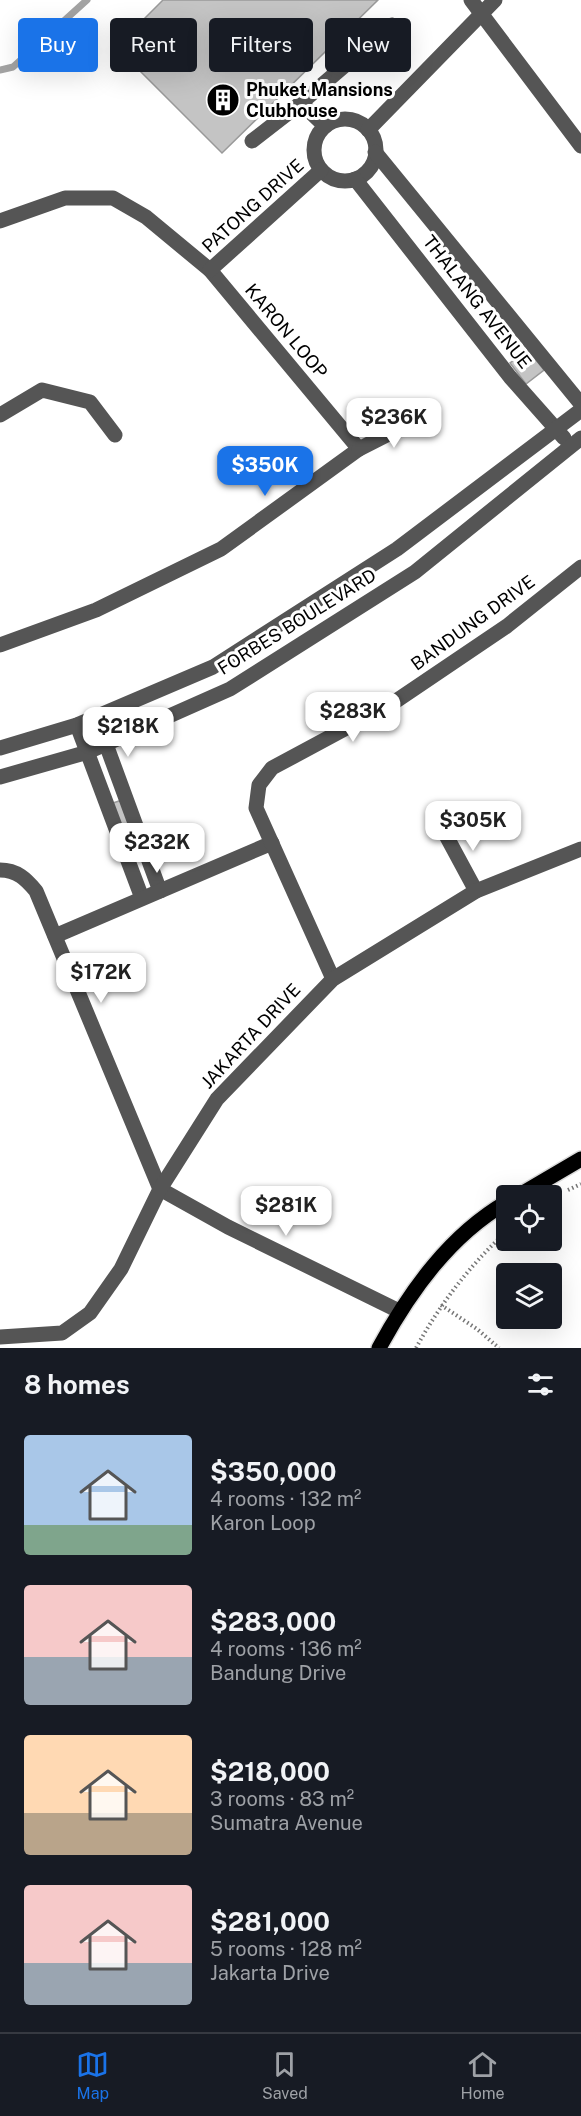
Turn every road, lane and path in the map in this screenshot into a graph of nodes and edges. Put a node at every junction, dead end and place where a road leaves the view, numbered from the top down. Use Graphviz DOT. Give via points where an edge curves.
graph roads {
  1 [pos="471,0"];
  2 [pos="495,0"];
  3 [pos="483,13"];
  4 [pos="338,72"];
  5 [pos="301,103"];
  6 [pos="325,126"];
  7 [pos="368,130"];
  8 [pos="252,141"];
  9 [pos="581,146"];
  10 [pos="375,152"];
  11 [pos="321,170"];
  12 [pos="355,179"];
  13 [pos="0,221"];
  14 [pos="210,270"];
  15 [pos="581,404"];
  16 [pos="581,410"];
  17 [pos="0,415"];
  18 [pos="414,421"];
  19 [pos="557,431"];
  20 [pos="115,435"];
  21 [pos="576,442"];
  22 [pos="359,449"];
  23 [pos="581,567"];
  24 [pos="0,645"];
  25 [pos="96,717"];
  26 [pos="77,725"];
  27 [pos="105,745"];
  28 [pos="0,748"];
  29 [pos="88,752"];
  30 [pos="0,777"];
  31 [pos="442,828"];
  32 [pos="272,843"];
  33 [pos="581,849"];
  34 [pos="0,870"];
  35 [pos="160,891"];
  36 [pos="476,891"];
  37 [pos="142,898"];
  38 [pos="55,936"];
  39 [pos="333,979"];
  40 [pos="581,1159"];
  41 [pos="537,1185"];
  42 [pos="160,1189"];
  43 [pos="496,1210"];
  44 [pos="496,1242"];
  45 [pos="441,1305"];
  46 [pos="399,1311"];
  47 [pos="0,1337"];
  48 [pos="379,1348"];
  49 [pos="416,1348"];
  50 [pos="499,1348"];
  1 -- 3 [label="street"];
  2 -- 3 [label="street"];
  3 -- 7 [label="street"];
  3 -- 9 [label="street"];
  4 -- 5 [label="street"];
  5 -- 6 [label="street"];
  5 -- 8 [label="street"];
  6 -- 7 [label="street" via="343,119"];
  6 -- 11 [label="street" via="314,142"];
  7 -- 10 [label="street"];
  10 -- 12 [label="street" via="369,169"];
  10 -- 15 [label="street, THALANG AVENUE"];
  11 -- 12 [label="street" via="337,180"];
  11 -- 14 [label="street, PATONG DRIVE"];
  12 -- 19 [label="street, THALANG AVENUE"];
  13 -- 14 [label="street, KARON LOOP" via="65,198 113,198 146,217"];
  14 -- 22 [label="street, KARON LOOP"];
  16 -- 19 [label="street, FORBES BOULEVARD"];
  17 -- 20 [label="street" via="42,390 90,402"];
  18 -- 22 [label="street"];
  19 -- 21 [label="street, THALANG AVENUE"];
  19 -- 25 [label="street, FORBES BOULEVARD" via="398,549 213,666"];
  21 -- 27 [label="street, FORBES BOULEVARD" via="415,572 230,689"];
  22 -- 24 [label="street" via="221,549 96,610"];
  23 -- 32 [label="street, BANDUNG DRIVE" via="507,626 393,703 272,768 259,785 256,808"];
  25 -- 26 [label="street, FORBES BOULEVARD"];
  25 -- 27 [label="street"];
  26 -- 28 [label="street, FORBES BOULEVARD"];
  26 -- 29 [label="street"];
  27 -- 29 [label="street, FORBES BOULEVARD"];
  27 -- 35 [label="street"];
  29 -- 30 [label="street, FORBES BOULEVARD"];
  29 -- 37 [label="street"];
  31 -- 36 [label="street"];
  32 -- 35 [label="street"];
  32 -- 39 [label="street, BANDUNG DRIVE"];
  33 -- 36 [label="street, JAKARTA DRIVE"];
  34 -- 38 [label="street" via="23,877 36,891"];
  35 -- 37 [label="street"];
  36 -- 39 [label="street, JAKARTA DRIVE"];
  37 -- 38 [label="street"];
  38 -- 42 [label="street"];
  39 -- 42 [label="street, JAKARTA DRIVE" via="217,1099"];
  40 -- 41 [label="main road"];
  42 -- 46 [label="street"];
  42 -- 47 [label="street, JAKARTA DRIVE" via="121,1269 90,1313 62,1333"];
  43 -- 46 [label="main road" via="467,1230 434,1264"];
  44 -- 45 [label="path"];
  45 -- 49 [label="path"];
  45 -- 50 [label="path"];
  46 -- 48 [label="main road"];
}
